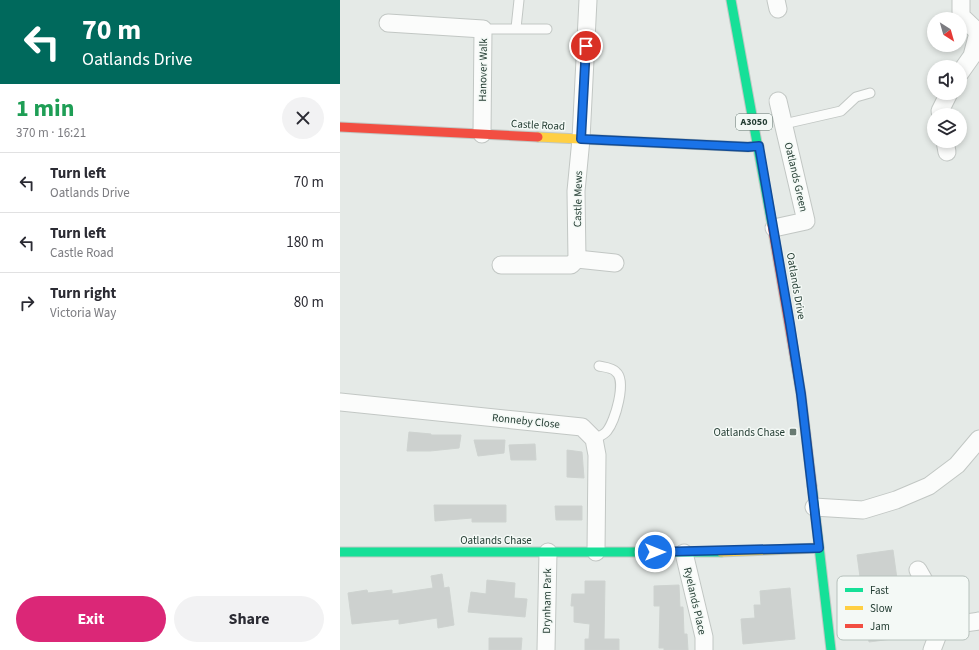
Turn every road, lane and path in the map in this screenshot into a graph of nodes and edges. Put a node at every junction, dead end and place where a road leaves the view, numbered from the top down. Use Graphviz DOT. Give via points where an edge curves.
graph roads {
  1 [pos="519,0"];
  2 [pos="588,0"];
  3 [pos="731,0"];
  4 [pos="961,0"];
  5 [pos="388,24"];
  6 [pos="516,28"];
  7 [pos="483,29"];
  8 [pos="546,29"];
  9 [pos="979,33"];
  10 [pos="967,63"];
  11 [pos="870,93"];
  12 [pos="778,100"];
  13 [pos="784,124"];
  14 [pos="340,127"];
  15 [pos="482,134"];
  16 [pos="581,139"];
  17 [pos="759,146"];
  18 [pos="774,228"];
  19 [pos="577,259"];
  20 [pos="615,263"];
  21 [pos="501,265"];
  22 [pos="599,366"];
  23 [pos="340,402"];
  24 [pos="594,439"];
  25 [pos="979,439"];
  26 [pos="814,507"];
  27 [pos="819,548"];
  28 [pos="340,552"];
  29 [pos="548,552"];
  30 [pos="596,552"];
  31 [pos="684,553"];
  32 [pos="918,570"];
  33 [pos="921,576"];
  34 [pos="979,620"];
  35 [pos="969,622"];
  36 [pos="936,640"];
  37 [pos="546,650"];
  38 [pos="704,650"];
  39 [pos="831,650"];
  40 [pos="932,650"];
  1 -- 6 [label="lane"];
  2 -- 16 [label="street, Castle Mews"];
  3 -- 17 [label="street, Oatlands Drive / A3050"];
  4 -- 9 [label="street" via="961,16"];
  5 -- 7 [label="street, Hanover Walk"];
  6 -- 7 [label="lane"];
  6 -- 8 [label="lane"];
  7 -- 15 [label="street, Hanover Walk"];
  9 -- 10 [label="street" via="972,56"];
  11 -- 13 [label="lane" via="856,97 841,111"];
  12 -- 13 [label="street, Oatlands Green"];
  13 -- 18 [label="street, Oatlands Green" via="806,222"];
  14 -- 15 [label="street, Castle Road"];
  15 -- 16 [label="street, Castle Road"];
  16 -- 17 [label="street, Castle Road"];
  16 -- 19 [label="street, Castle Mews" via="576,191"];
  17 -- 18 [label="street, Oatlands Drive / A3050"];
  18 -- 26 [label="street, Oatlands Drive / A3050" via="800,386"];
  19 -- 20 [label="street"];
  19 -- 21 [label="street" via="571,265"];
  22 -- 24 [label="lane" via="616,371 621,378 622,389 608,431"];
  23 -- 24 [label="street, Ronneby Close" via="582,428"];
  24 -- 30 [label="street" via="597,455"];
  25 -- 26 [label="street" via="957,465 929,486 896,500 863,510"];
  26 -- 27 [label="street, Oatlands Drive / A3050"];
  27 -- 31 [label="street, Oatlands Chase"];
  27 -- 39 [label="street, Oatlands Drive / A3050"];
  28 -- 29 [label="street, Oatlands Chase"];
  29 -- 30 [label="street, Oatlands Chase"];
  29 -- 37 [label="street, Drynham Park"];
  30 -- 31 [label="street, Oatlands Chase"];
  31 -- 38 [label="street, Ryelands Place" via="704,637"];
  32 -- 33 [label="street"];
  34 -- 35 [label="street"];
  36 -- 40 [label="street"];
}
